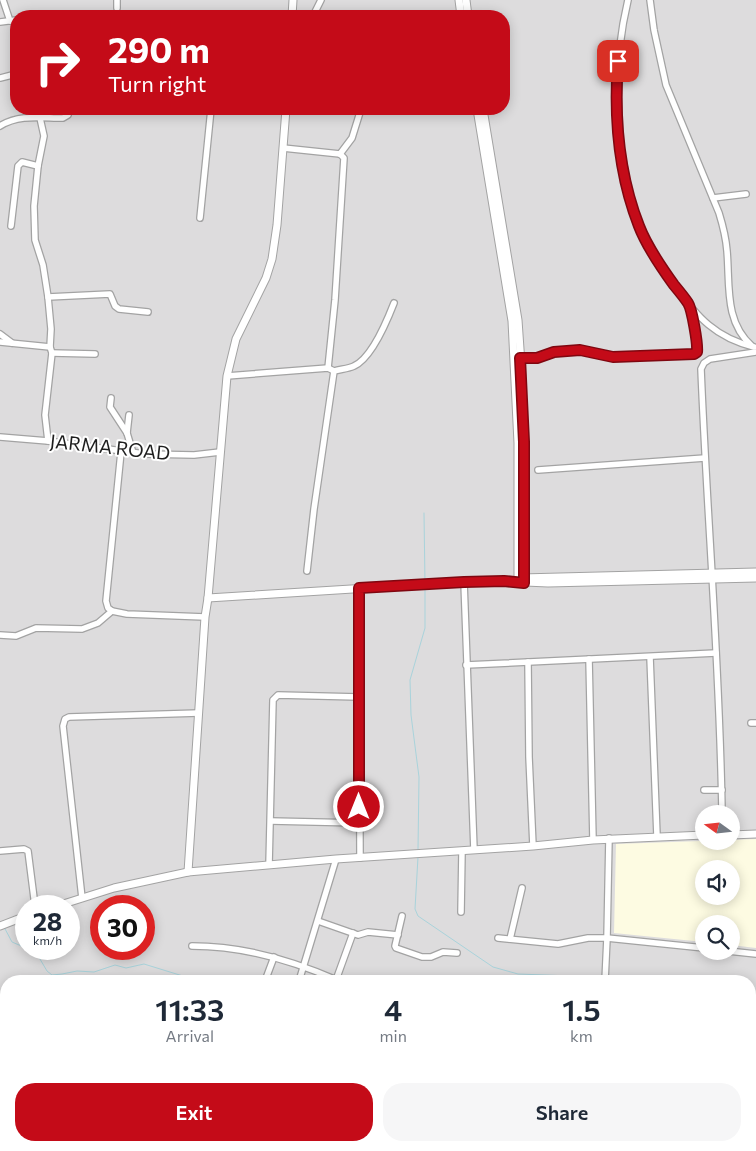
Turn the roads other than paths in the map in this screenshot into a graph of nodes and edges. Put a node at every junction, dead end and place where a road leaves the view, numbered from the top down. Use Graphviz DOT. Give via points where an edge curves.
graph roads {
  1 [pos="3,0"];
  2 [pos="117,0"];
  3 [pos="628,0"];
  4 [pos="650,0"];
  5 [pos="117,8"];
  6 [pos="10,14"];
  7 [pos="67,115"];
  8 [pos="210,115"];
  9 [pos="285,115"];
  10 [pos="359,115"];
  11 [pos="478,115"];
  12 [pos="484,115"];
  13 [pos="40,118"];
  14 [pos="0,126"];
  15 [pos="282,148"];
  16 [pos="340,154"];
  17 [pos="38,166"];
  18 [pos="746,194"];
  19 [pos="713,198"];
  20 [pos="200,218"];
  21 [pos="11,226"];
  22 [pos="48,297"];
  23 [pos="394,303"];
  24 [pos="689,304"];
  25 [pos="148,312"];
  26 [pos="0,334"];
  27 [pos="0,342"];
  28 [pos="12,343"];
  29 [pos="755,349"];
  30 [pos="51,350"];
  31 [pos="95,354"];
  32 [pos="520,358"];
  33 [pos="328,368"];
  34 [pos="334,371"];
  35 [pos="227,376"];
  36 [pos="111,398"];
  37 [pos="130,415"];
  38 [pos="126,433"];
  39 [pos="0,437"];
  40 [pos="48,440"];
  41 [pos="121,452"];
  42 [pos="220,452"];
  43 [pos="133,453"];
  44 [pos="705,458"];
  45 [pos="538,470"];
  46 [pos="521,561"];
  47 [pos="307,571"];
  48 [pos="756,572"];
  49 [pos="712,577"];
  50 [pos="538,578"];
  51 [pos="756,578"];
  52 [pos="506,580"];
  53 [pos="521,580"];
  54 [pos="464,582"];
  55 [pos="359,588"];
  56 [pos="208,598"];
  57 [pos="112,611"];
  58 [pos="205,617"];
  59 [pos="0,635"];
  60 [pos="716,653"];
  61 [pos="650,657"];
  62 [pos="589,659"];
  63 [pos="528,662"];
  64 [pos="466,665"];
  65 [pos="359,697"];
  66 [pos="199,712"];
  67 [pos="704,790"];
  68 [pos="722,790"];
  69 [pos="722,805"];
  70 [pos="270,820"];
  71 [pos="360,823"];
  72 [pos="756,834"];
  73 [pos="695,835"];
  74 [pos="740,835"];
  75 [pos="657,836"];
  76 [pos="609,838"];
  77 [pos="593,840"];
  78 [pos="533,846"];
  79 [pos="474,850"];
  80 [pos="0,851"];
  81 [pos="462,851"];
  82 [pos="360,858"];
  83 [pos="336,859"];
  84 [pos="269,865"];
  85 [pos="188,872"];
  86 [pos="522,888"];
  87 [pos="34,895"];
  88 [pos="82,898"];
  89 [pos="461,912"];
  90 [pos="402,916"];
  91 [pos="15,920"];
  92 [pos="318,921"];
  93 [pos="0,926"];
  94 [pos="353,933"];
  95 [pos="398,935"];
  96 [pos="498,938"];
  97 [pos="608,938"];
  98 [pos="510,939"];
  99 [pos="192,946"];
  100 [pos="695,947"];
  101 [pos="740,952"];
  102 [pos="457,953"];
  103 [pos="756,954"];
  104 [pos="274,958"];
  105 [pos="304,967"];
  106 [pos="268,975"];
  107 [pos="301,975"];
  108 [pos="325,975"];
  109 [pos="340,975"];
  110 [pos="605,975"];
  1 -- 6 [label="street"];
  2 -- 5 [label="street"];
  3 -- 24 [label="street" via="616,88 620,149 640,228 661,266"];
  4 -- 19 [label="street" via="666,85"];
  7 -- 13 [label="street"];
  8 -- 20 [label="street"];
  9 -- 15 [label="street"];
  10 -- 16 [label="street" via="352,138"];
  11 -- 46 [label="street" via="512,321"];
  12 -- 32 [label="street" via="518,320"];
  13 -- 14 [label="street" via="14,119"];
  13 -- 17 [label="street" via="44,136"];
  15 -- 16 [label="street"];
  15 -- 35 [label="street" via="277,225 269,269 236,339"];
  16 -- 33 [label="street" via="344,158"];
  17 -- 21 [label="street" via="22,162 18,166"];
  17 -- 22 [label="street" via="35,240"];
  18 -- 19 [label="street"];
  19 -- 29 [label="street" via="724,229 734,322"];
  22 -- 25 [label="street" via="110,294 119,310"];
  22 -- 30 [label="street"];
  23 -- 34 [label="street" via="384,328 368,352 355,366"];
  24 -- 29 [label="street" via="719,334"];
  24 -- 32 [label="street" via="698,349 694,354 620,357 580,350"];
  26 -- 28 [label="street"];
  27 -- 28 [label="street"];
  28 -- 30 [label="street"];
  29 -- 44 [label="street" via="710,359 702,366"];
  30 -- 31 [label="street"];
  30 -- 40 [label="street" via="45,415"];
  32 -- 46 [label="street" via="524,442"];
  33 -- 34 [label="street"];
  33 -- 35 [label="street"];
  34 -- 47 [label="street"];
  35 -- 42 [label="street"];
  36 -- 38 [label="street" via="110,407"];
  37 -- 38 [label="street"];
  38 -- 43 [label="street"];
  39 -- 40 [label="street, JARMA ROAD"];
  40 -- 41 [label="street, JARMA ROAD"];
  41 -- 43 [label="street, JARMA ROAD"];
  41 -- 57 [label="street" via="106,602"];
  42 -- 43 [label="street, JARMA ROAD" via="194,455"];
  42 -- 56 [label="street"];
  44 -- 45 [label="street"];
  44 -- 49 [label="street"];
  46 -- 50 [label="street"];
  46 -- 52 [label="street" via="514,574"];
  46 -- 53 [label="street"];
  48 -- 49 [label="street"];
  49 -- 50 [label="street"];
  49 -- 51 [label="street"];
  49 -- 53 [label="street"];
  49 -- 60 [label="street"];
  50 -- 53 [label="street"];
  52 -- 53 [label="street"];
  52 -- 54 [label="street"];
  54 -- 55 [label="street"];
  54 -- 64 [label="street"];
  55 -- 56 [label="street"];
  55 -- 65 [label="street"];
  56 -- 58 [label="street"];
  57 -- 58 [label="street"];
  57 -- 59 [label="street" via="98,623 82,629 36,628 16,636"];
  58 -- 66 [label="street"];
  60 -- 61 [label="street"];
  60 -- 68 [label="street"];
  61 -- 62 [label="street"];
  61 -- 75 [label="street"];
  62 -- 63 [label="street"];
  62 -- 77 [label="street"];
  63 -- 64 [label="street"];
  63 -- 78 [label="street"];
  64 -- 79 [label="street"];
  65 -- 70 [label="street" via="275,697 272,705"];
  65 -- 71 [label="street"];
  66 -- 85 [label="street"];
  66 -- 88 [label="street" via="65,719 63,726"];
  67 -- 68 [label="street"];
  68 -- 69 [label="street"];
  70 -- 71 [label="street"];
  70 -- 84 [label="street"];
  71 -- 82 [label="street"];
  72 -- 74 [label="street"];
  73 -- 75 [label="street"];
  75 -- 76 [label="street"];
  76 -- 77 [label="street"];
  76 -- 97 [label="street"];
  77 -- 78 [label="street"];
  78 -- 79 [label="street"];
  79 -- 81 [label="street"];
  80 -- 87 [label="street" via="28,851"];
  81 -- 82 [label="street"];
  81 -- 89 [label="street"];
  82 -- 83 [label="street"];
  83 -- 84 [label="street"];
  83 -- 92 [label="street"];
  84 -- 85 [label="street"];
  85 -- 88 [label="street"];
  86 -- 98 [label="street"];
  90 -- 95 [label="street"];
  91 -- 93 [label="street"];
  92 -- 94 [label="street"];
  92 -- 105 [label="street"];
  94 -- 95 [label="street"];
  94 -- 109 [label="street"];
  95 -- 102 [label="street" via="396,948 422,958 443,952"];
  96 -- 98 [label="street"];
  97 -- 98 [label="street" via="558,944"];
  97 -- 100 [label="street"];
  97 -- 110 [label="street"];
  99 -- 104 [label="street" via="226,946"];
  101 -- 103 [label="street"];
  104 -- 105 [label="street"];
  104 -- 106 [label="street"];
  105 -- 107 [label="street"];
  105 -- 108 [label="street"];
}
